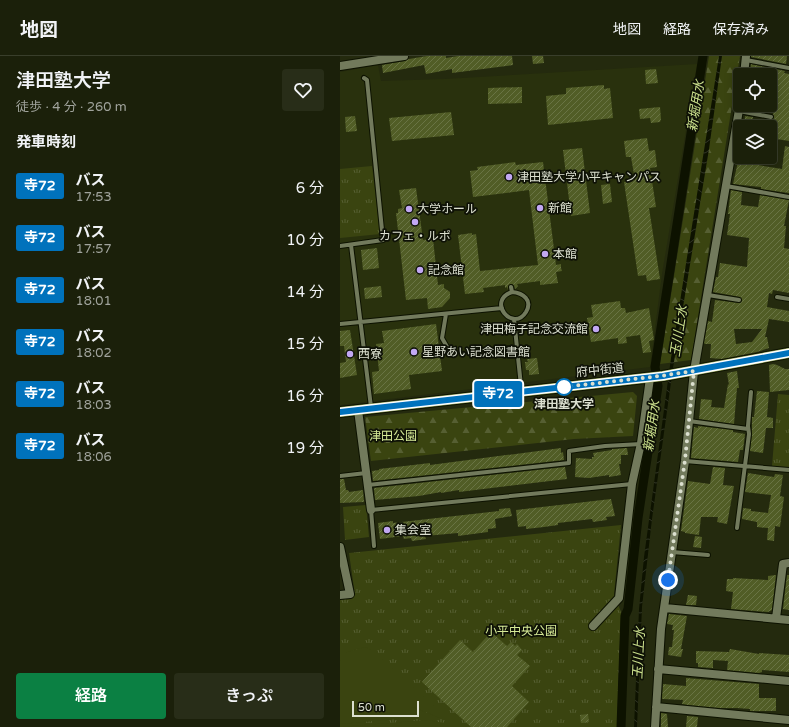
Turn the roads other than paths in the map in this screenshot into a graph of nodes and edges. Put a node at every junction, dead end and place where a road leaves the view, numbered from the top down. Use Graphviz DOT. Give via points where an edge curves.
graph roads {
  1 [pos="404,56"];
  2 [pos="746,58"];
  3 [pos="340,66"];
  4 [pos="745,68"];
  5 [pos="789,68"];
  6 [pos="364,78"];
  7 [pos="738,112"];
  8 [pos="753,112"];
  9 [pos="770,117"];
  10 [pos="725,186"];
  11 [pos="789,197"];
  12 [pos="351,245"];
  13 [pos="340,246"];
  14 [pos="511,287"];
  15 [pos="512,292"];
  16 [pos="708,295"];
  17 [pos="777,297"];
  18 [pos="789,299"];
  19 [pos="739,300"];
  20 [pos="502,308"];
  21 [pos="446,314"];
  22 [pos="514,319"];
  23 [pos="361,322"];
  24 [pos="340,324"];
  25 [pos="789,353"];
  26 [pos="451,354"];
  27 [pos="694,371"];
  28 [pos="656,377"];
  29 [pos="522,386"];
  30 [pos="751,392"];
  31 [pos="372,409"];
  32 [pos="358,410"];
  33 [pos="340,412"];
  34 [pos="689,421"];
  35 [pos="748,429"];
  36 [pos="641,444"];
  37 [pos="685,460"];
  38 [pos="745,466"];
  39 [pos="789,470"];
  40 [pos="366,473"];
  41 [pos="340,476"];
  42 [pos="632,484"];
  43 [pos="367,485"];
  44 [pos="371,510"];
  45 [pos="737,528"];
  46 [pos="374,546"];
  47 [pos="340,548"];
  48 [pos="672,552"];
  49 [pos="708,555"];
  50 [pos="789,563"];
  51 [pos="340,595"];
  52 [pos="665,608"];
  53 [pos="776,618"];
  54 [pos="789,620"];
  55 [pos="593,626"];
  56 [pos="658,669"];
  57 [pos="789,681"];
  58 [pos="656,707"];
  59 [pos="789,720"];
  60 [pos="655,727"];
  1 -- 3 [label="street"];
  2 -- 4 [label="street"];
  2 -- 5 [label="lane"];
  6 -- 12 [label="lane" via="369,100 383,240"];
  7 -- 10 [label="street"];
  8 -- 9 [label="lane"];
  10 -- 11 [label="lane"];
  10 -- 16 [label="street"];
  12 -- 13 [label="lane"];
  12 -- 23 [label="lane"];
  14 -- 15 [label="lane"];
  15 -- 20 [label="lane" via="504,297"];
  15 -- 22 [label="lane" via="522,294 528,303 524,315"];
  16 -- 19 [label="lane"];
  16 -- 27 [label="street"];
  17 -- 18 [label="lane"];
  20 -- 21 [label="lane"];
  20 -- 22 [label="lane" via="508,318"];
  21 -- 23 [label="lane"];
  21 -- 26 [label="lane" via="442,338"];
  22 -- 29 [label="lane"];
  23 -- 24 [label="lane"];
  23 -- 31 [label="lane"];
  25 -- 27 [label="main road, 府中街道"];
  27 -- 28 [label="main road, 府中街道"];
  27 -- 34 [label="street"];
  28 -- 31 [label="main road, 府中街道"];
  28 -- 36 [label="street"];
  30 -- 35 [label="lane"];
  31 -- 32 [label="main road, 府中街道"];
  32 -- 33 [label="main road, 府中街道"];
  32 -- 40 [label="street"];
  34 -- 35 [label="lane"];
  34 -- 37 [label="street"];
  35 -- 38 [label="lane"];
  36 -- 42 [label="street"];
  36 -- 43 [label="lane" via="570,451 569,462"];
  37 -- 38 [label="lane"];
  37 -- 48 [label="street"];
  38 -- 39 [label="lane"];
  38 -- 45 [label="lane"];
  40 -- 41 [label="lane"];
  40 -- 43 [label="street"];
  42 -- 44 [label="lane"];
  42 -- 55 [label="street" via="619,598"];
  43 -- 44 [label="street"];
  44 -- 46 [label="lane"];
  47 -- 51 [label="street" via="350,594"];
  48 -- 49 [label="lane"];
  48 -- 52 [label="street"];
  50 -- 53 [label="street" via="783,564"];
  52 -- 53 [label="street"];
  52 -- 56 [label="street"];
  53 -- 54 [label="street"];
  56 -- 57 [label="street"];
  56 -- 58 [label="street"];
  58 -- 59 [label="street"];
  58 -- 60 [label="street"];
}
